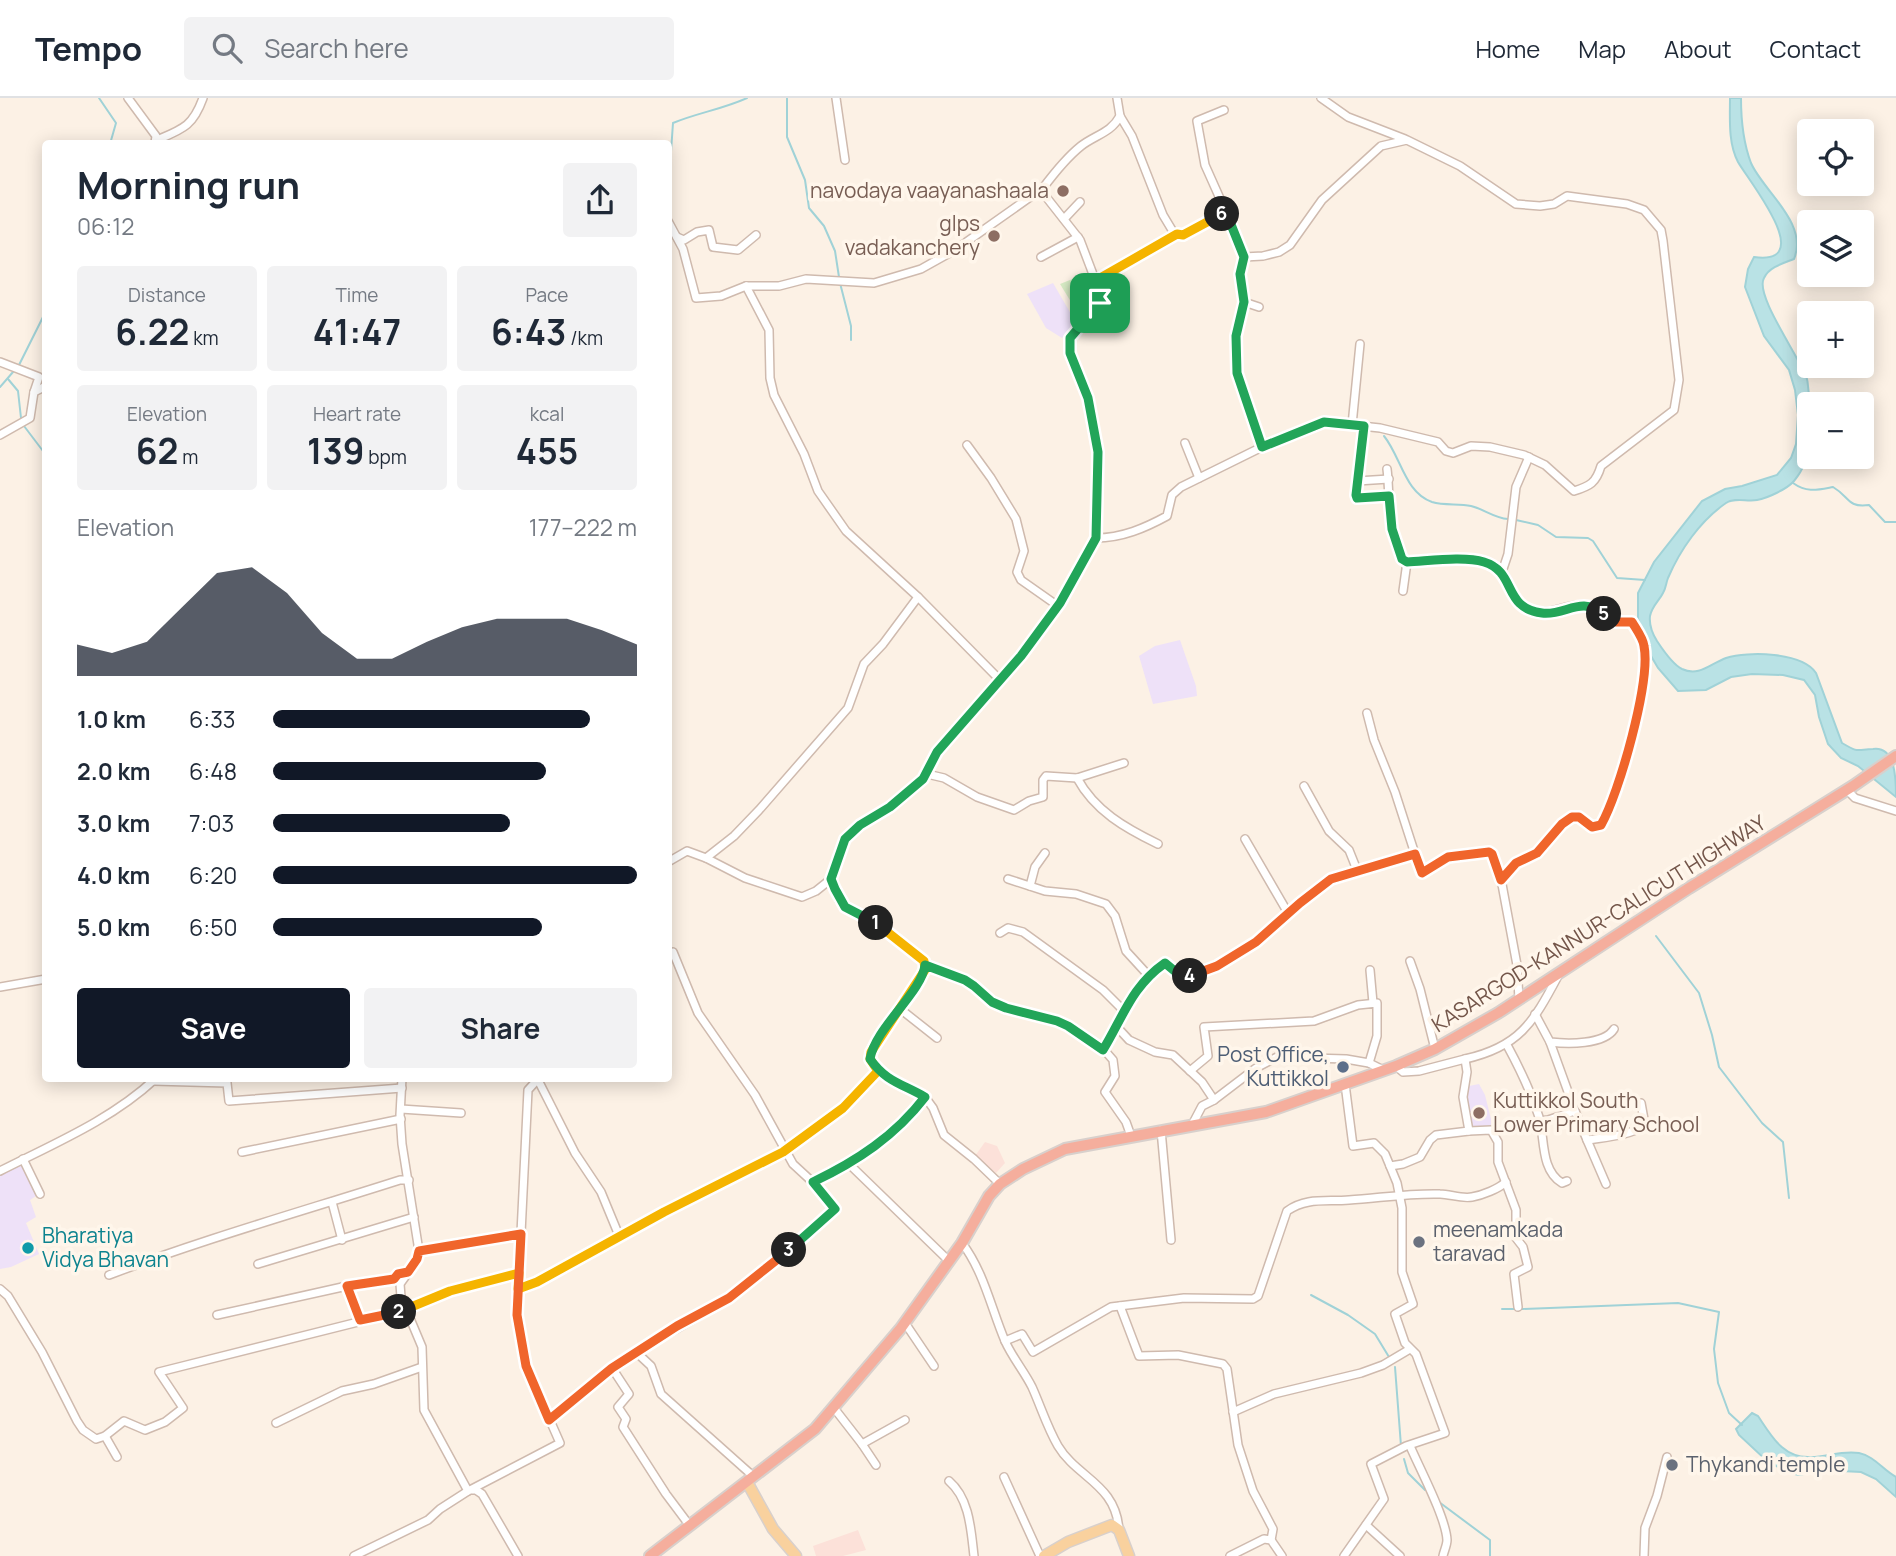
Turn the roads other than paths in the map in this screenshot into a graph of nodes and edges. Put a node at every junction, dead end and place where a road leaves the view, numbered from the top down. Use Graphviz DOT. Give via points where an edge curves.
graph roads {
  1 [pos="128,98"];
  2 [pos="203,98"];
  3 [pos="836,98"];
  4 [pos="1117,98"];
  5 [pos="1321,98"];
  6 [pos="1224,110"];
  7 [pos="1120,116"];
  8 [pos="1387,132"];
  9 [pos="166,136"];
  10 [pos="155,140"];
  11 [pos="159,140"];
  12 [pos="168,140"];
  13 [pos="1407,140"];
  14 [pos="1394,142"];
  15 [pos="845,160"];
  16 [pos="1043,188"];
  17 [pos="1080,202"];
  18 [pos="1226,212"];
  19 [pos="1064,219"];
  20 [pos="672,228"];
  21 [pos="1177,234"];
  22 [pos="756,235"];
  23 [pos="677,237"];
  24 [pos="1078,237"];
  25 [pos="1041,257"];
  26 [pos="1244,257"];
  27 [pos="1095,281"];
  28 [pos="746,286"];
  29 [pos="1244,302"];
  30 [pos="1259,307"];
  31 [pos="1360,344"];
  32 [pos="0,362"];
  33 [pos="42,388"];
  34 [pos="34,392"];
  35 [pos="1352,425"];
  36 [pos="1364,426"];
  37 [pos="0,435"];
  38 [pos="1185,443"];
  39 [pos="967,445"];
  40 [pos="1262,447"];
  41 [pos="1529,457"];
  42 [pos="1387,469"];
  43 [pos="1199,478"];
  44 [pos="1389,480"];
  45 [pos="1357,481"];
  46 [pos="1389,496"];
  47 [pos="1096,538"];
  48 [pos="1407,562"];
  49 [pos="1502,572"];
  50 [pos="1402,591"];
  51 [pos="918,597"];
  52 [pos="1058,607"];
  53 [pos="1000,680"];
  54 [pos="1367,713"];
  55 [pos="1895,756"];
  56 [pos="1124,763"];
  57 [pos="927,774"];
  58 [pos="1077,778"];
  59 [pos="1304,786"];
  60 [pos="1850,788"];
  61 [pos="1896,811"];
  62 [pos="1245,839"];
  63 [pos="1158,844"];
  64 [pos="1045,853"];
  65 [pos="1415,854"];
  66 [pos="706,858"];
  67 [pos="672,860"];
  68 [pos="1357,870"];
  69 [pos="831,879"];
  70 [pos="1008,879"];
  71 [pos="1501,880"];
  72 [pos="1030,886"];
  73 [pos="1288,913"];
  74 [pos="1000,933"];
  75 [pos="673,952"];
  76 [pos="1410,961"];
  77 [pos="925,965"];
  78 [pos="1370,970"];
  79 [pos="1560,972"];
  80 [pos="1149,975"];
  81 [pos="42,980"];
  82 [pos="0,987"];
  83 [pos="1519,999"];
  84 [pos="1373,1003"];
  85 [pos="899,1008"];
  86 [pos="1123,1010"];
  87 [pos="1535,1014"];
  88 [pos="1117,1027"];
  89 [pos="1614,1029"];
  90 [pos="937,1038"];
  91 [pos="1550,1042"];
  92 [pos="1507,1045"];
  93 [pos="1435,1049"];
  94 [pos="1103,1050"];
  95 [pos="1465,1059"];
  96 [pos="1369,1063"];
  97 [pos="1396,1066"];
  98 [pos="878,1071"];
  99 [pos="1190,1071"];
  100 [pos="1383,1071"];
  101 [pos="153,1082"];
  102 [pos="203,1082"];
  103 [pos="402,1082"];
  104 [pos="535,1082"];
  105 [pos="540,1082"];
  106 [pos="1345,1084"];
  107 [pos="402,1088"];
  108 [pos="925,1097"];
  109 [pos="1214,1100"];
  110 [pos="1642,1103"];
  111 [pos="401,1109"];
  112 [pos="1575,1111"];
  113 [pos="461,1113"];
  114 [pos="401,1119"];
  115 [pos="1540,1121"];
  116 [pos="1192,1125"];
  117 [pos="1161,1130"];
  118 [pos="1469,1131"];
  119 [pos="1131,1136"];
  120 [pos="1587,1140"];
  121 [pos="785,1150"];
  122 [pos="242,1152"];
  123 [pos="23,1159"];
  124 [pos="849,1164"];
  125 [pos="1391,1166"];
  126 [pos="0,1171"];
  127 [pos="408,1180"];
  128 [pos="1567,1181"];
  129 [pos="813,1182"];
  130 [pos="1506,1182"];
  131 [pos="1000,1184"];
  132 [pos="1606,1184"];
  133 [pos="40,1194"];
  134 [pos="1400,1194"];
  135 [pos="332,1202"];
  136 [pos="414,1217"];
  137 [pos="521,1234"];
  138 [pos="620,1238"];
  139 [pos="342,1240"];
  140 [pos="1171,1240"];
  141 [pos="962,1243"];
  142 [pos="419,1251"];
  143 [pos="949,1261"];
  144 [pos="258,1264"];
  145 [pos="408,1272"];
  146 [pos="519,1273"];
  147 [pos="109,1275"];
  148 [pos="347,1286"];
  149 [pos="0,1289"];
  150 [pos="518,1289"];
  151 [pos="1120,1306"];
  152 [pos="1518,1307"];
  153 [pos="406,1310"];
  154 [pos="217,1315"];
  155 [pos="360,1320"];
  156 [pos="905,1323"];
  157 [pos="1005,1341"];
  158 [pos="1410,1349"];
  159 [pos="636,1352"];
  160 [pos="934,1366"];
  161 [pos="422,1367"];
  162 [pos="612,1368"];
  163 [pos="834,1408"];
  164 [pos="1233,1412"];
  165 [pos="549,1420"];
  166 [pos="905,1420"];
  167 [pos="275,1423"];
  168 [pos="105,1436"];
  169 [pos="862,1444"];
  170 [pos="1410,1446"];
  171 [pos="117,1457"];
  172 [pos="1667,1457"];
  173 [pos="876,1465"];
  174 [pos="1004,1478"];
  175 [pos="750,1480"];
  176 [pos="950,1482"];
  177 [pos="468,1491"];
  178 [pos="1366,1525"];
  179 [pos="690,1526"];
  180 [pos="1119,1530"];
  181 [pos="1271,1540"];
  182 [pos="354,1556"];
  183 [pos="518,1556"];
  184 [pos="650,1556"];
  185 [pos="796,1556"];
  186 [pos="974,1556"];
  187 [pos="1042,1556"];
  188 [pos="1129,1556"];
  189 [pos="1230,1556"];
  190 [pos="1282,1556"];
  191 [pos="1344,1556"];
  192 [pos="1400,1556"];
  193 [pos="1443,1556"];
  194 [pos="1644,1556"];
  1 -- 10 [label="street"];
  2 -- 9 [label="street" via="196,117"];
  3 -- 15 [label="street"];
  4 -- 7 [label="street"];
  5 -- 8 [label="street" via="1348,117"];
  6 -- 18 [label="street" via="1197,121 1205,165"];
  7 -- 16 [label="street" via="1108,131 1069,156"];
  7 -- 21 [label="street" via="1163,215"];
  8 -- 13 [label="street"];
  8 -- 14 [label="street"];
  9 -- 11 [label="street"];
  9 -- 12 [label="street"];
  13 -- 14 [label="street"];
  13 -- 41 [label="street" via="1460,166 1516,204 1555,204 1567,196 1627,204 1644,210 1661,230 1679,380 1674,410 1601,466 1597,480 1574,491"];
  14 -- 26 [label="street" via="1381,146 1322,201 1290,245 1279,252"];
  16 -- 19 [label="street"];
  16 -- 28 [label="street" via="921,269 874,283 806,279 779,286"];
  17 -- 19 [label="street"];
  18 -- 21 [label="street"];
  18 -- 26 [label="street"];
  19 -- 24 [label="street"];
  20 -- 23 [label="street"];
  21 -- 27 [label="street"];
  22 -- 23 [label="street" via="738,250 713,247 709,230 684,240"];
  23 -- 28 [label="street" via="696,298 721,296"];
  24 -- 25 [label="street"];
  24 -- 27 [label="street"];
  26 -- 29 [label="street" via="1240,274"];
  27 -- 47 [label="street" via="1102,298 1070,338 1070,353 1088,398 1098,452"];
  28 -- 51 [label="street" via="769,331 774,395 818,491 846,531"];
  29 -- 30 [label="street"];
  29 -- 40 [label="street" via="1236,336 1237,373"];
  31 -- 35 [label="street"];
  32 -- 34 [label="street" via="39,377"];
  33 -- 34 [label="street"];
  34 -- 37 [label="street" via="30,418"];
  35 -- 36 [label="street"];
  35 -- 40 [label="street" via="1324,422"];
  36 -- 41 [label="street" via="1438,442 1446,452 1490,447"];
  36 -- 45 [label="street"];
  38 -- 43 [label="street"];
  39 -- 52 [label="street" via="1016,519 1024,551 1017,572 1021,580"];
  40 -- 43 [label="street"];
  41 -- 49 [label="street" via="1516,487"];
  42 -- 44 [label="street"];
  43 -- 47 [label="street" via="1172,495 1167,516 1145,528"];
  44 -- 45 [label="street"];
  44 -- 46 [label="street"];
  45 -- 46 [label="street" via="1357,498"];
  46 -- 48 [label="street" via="1397,550"];
  47 -- 52 [label="street"];
  48 -- 49 [label="street" via="1484,562"];
  48 -- 50 [label="street"];
  49 -- 71 [label="street" via="1511,596 1525,607 1541,613 1595,606 1616,622 1632,622 1645,649 1639,706 1601,825 1592,827 1572,817 1537,853 1516,863"];
  51 -- 53 [label="street"];
  51 -- 66 [label="street" via="864,664 848,708 759,810"];
  52 -- 53 [label="street"];
  53 -- 57 [label="street" via="937,752"];
  54 -- 65 [label="street"];
  55 -- 60 [label="highway, KASARGOD-KANNUR-CALICUT HIGHWAY"];
  56 -- 58 [label="street"];
  57 -- 58 [label="street" via="1014,810 1043,797 1045,773"];
  57 -- 69 [label="street" via="890,807 851,832 838,853"];
  58 -- 63 [label="street" via="1115,822"];
  59 -- 68 [label="street" via="1329,831 1349,850"];
  60 -- 61 [label="street" via="1855,798"];
  60 -- 79 [label="highway, KASARGOD-KANNUR-CALICUT HIGHWAY"];
  62 -- 73 [label="street"];
  64 -- 72 [label="street"];
  65 -- 68 [label="street"];
  65 -- 71 [label="street" via="1422,873 1448,857 1491,852"];
  66 -- 67 [label="street" via="687,852"];
  66 -- 69 [label="street" via="745,878 802,897"];
  68 -- 73 [label="street" via="1331,879"];
  69 -- 77 [label="street" via="845,907 876,923"];
  70 -- 72 [label="street"];
  71 -- 83 [label="street"];
  72 -- 80 [label="street" via="1106,904 1115,916 1126,951"];
  73 -- 80 [label="street" via="1256,942 1217,966 1183,978 1165,963"];
  74 -- 86 [label="street" via="1008,928 1023,932 1103,989"];
  75 -- 121 [label="street" via="698,1013 755,1095"];
  76 -- 93 [label="street"];
  77 -- 85 [label="street"];
  77 -- 94 [label="street" via="965,980 1006,1008 1068,1026"];
  78 -- 84 [label="street"];
  79 -- 83 [label="highway, KASARGOD-KANNUR-CALICUT HIGHWAY"];
  79 -- 87 [label="street"];
  80 -- 86 [label="street"];
  81 -- 82 [label="street"];
  83 -- 93 [label="highway, KASARGOD-KANNUR-CALICUT HIGHWAY"];
  84 -- 96 [label="street" via="1377,1003 1377,1036"];
  84 -- 99 [label="street" via="1314,1021 1204,1027 1208,1056"];
  85 -- 90 [label="street"];
  85 -- 98 [label="street" via="871,1052"];
  86 -- 88 [label="street"];
  87 -- 91 [label="street"];
  87 -- 92 [label="street"];
  88 -- 94 [label="street"];
  88 -- 99 [label="street" via="1129,1040 1173,1055"];
  89 -- 91 [label="street" via="1599,1039"];
  91 -- 112 [label="street"];
  92 -- 95 [label="street"];
  92 -- 115 [label="street"];
  93 -- 97 [label="highway, KASARGOD-KANNUR-CALICUT HIGHWAY"];
  94 -- 119 [label="street" via="1115,1069 1105,1093"];
  95 -- 97 [label="street" via="1419,1071 1403,1072"];
  95 -- 118 [label="street"];
  96 -- 100 [label="street"];
  96 -- 109 [label="street" via="1277,1057"];
  97 -- 100 [label="highway, KASARGOD-KANNUR-CALICUT HIGHWAY"];
  98 -- 108 [label="street"];
  98 -- 121 [label="street" via="843,1108"];
  99 -- 109 [label="street"];
  100 -- 106 [label="highway, KASARGOD-KANNUR-CALICUT HIGHWAY"];
  101 -- 123 [label="street" via="111,1113"];
  102 -- 107 [label="street" via="227,1083 229,1101"];
  103 -- 107 [label="street"];
  104 -- 137 [label="street" via="528,1090"];
  105 -- 138 [label="street" via="575,1153 601,1192"];
  106 -- 116 [label="highway, KASARGOD-KANNUR-CALICUT HIGHWAY" via="1266,1112"];
  106 -- 125 [label="street" via="1353,1146 1374,1143"];
  107 -- 111 [label="street"];
  108 -- 124 [label="street" via="894,1132"];
  108 -- 131 [label="street" via="944,1135"];
  109 -- 116 [label="street" via="1202,1106"];
  110 -- 120 [label="street" via="1645,1125"];
  111 -- 113 [label="street"];
  111 -- 114 [label="street"];
  112 -- 115 [label="street"];
  112 -- 120 [label="street"];
  114 -- 122 [label="street"];
  114 -- 127 [label="street"];
  115 -- 128 [label="street" via="1544,1153 1555,1179"];
  116 -- 117 [label="highway, KASARGOD-KANNUR-CALICUT HIGHWAY"];
  117 -- 119 [label="highway, KASARGOD-KANNUR-CALICUT HIGHWAY"];
  117 -- 140 [label="street"];
  118 -- 125 [label="street" via="1436,1135 1420,1157"];
  118 -- 130 [label="street" via="1491,1130 1495,1135"];
  119 -- 131 [label="highway, KASARGOD-KANNUR-CALICUT HIGHWAY" via="1049,1154"];
  120 -- 132 [label="street"];
  121 -- 129 [label="street"];
  121 -- 138 [label="street"];
  123 -- 126 [label="street"];
  123 -- 133 [label="street"];
  124 -- 129 [label="street"];
  124 -- 143 [label="street"];
  125 -- 134 [label="street"];
  127 -- 135 [label="street"];
  127 -- 136 [label="street"];
  129 -- 159 [label="street" via="835,1209 832,1214 729,1298"];
  130 -- 134 [label="street" via="1471,1197"];
  130 -- 152 [label="street" via="1516,1210 1516,1238 1528,1267 1514,1274"];
  131 -- 141 [label="highway, KASARGOD-KANNUR-CALICUT HIGHWAY"];
  134 -- 151 [label="street" via="1298,1203 1287,1211 1258,1296 1253,1299 1184,1298"];
  134 -- 158 [label="street" via="1402,1272 1413,1304 1395,1314"];
  135 -- 139 [label="street"];
  135 -- 147 [label="street"];
  136 -- 139 [label="street"];
  136 -- 142 [label="street"];
  137 -- 142 [label="street"];
  137 -- 146 [label="street"];
  138 -- 150 [label="street"];
  139 -- 144 [label="street"];
  141 -- 143 [label="highway, KASARGOD-KANNUR-CALICUT HIGHWAY"];
  141 -- 157 [label="street" via="974,1260"];
  142 -- 145 [label="street"];
  143 -- 156 [label="highway, KASARGOD-KANNUR-CALICUT HIGHWAY"];
  145 -- 148 [label="street" via="394,1279"];
  145 -- 153 [label="street" via="400,1284"];
  146 -- 150 [label="street"];
  146 -- 153 [label="street" via="450,1291"];
  148 -- 154 [label="street"];
  148 -- 155 [label="street"];
  149 -- 168 [label="street" via="42,1352 83,1430 96,1438"];
  150 -- 165 [label="street" via="517,1315 526,1366"];
  151 -- 157 [label="street" via="1101,1312 1033,1352 1022,1334"];
  151 -- 164 [label="street" via="1139,1356 1178,1355 1223,1364 1230,1380"];
  153 -- 155 [label="street"];
  153 -- 161 [label="street" via="422,1347"];
  155 -- 168 [label="street" via="159,1372 183,1408 145,1430 124,1421"];
  156 -- 160 [label="street"];
  156 -- 163 [label="highway, KASARGOD-KANNUR-CALICUT HIGHWAY"];
  157 -- 180 [label="street" via="1031,1386 1046,1426 1063,1454 1100,1486 1113,1505"];
  158 -- 164 [label="street" via="1361,1373 1274,1394"];
  158 -- 170 [label="street" via="1416,1354 1445,1433"];
  159 -- 162 [label="street"];
  159 -- 175 [label="street" via="651,1366 661,1394"];
  161 -- 167 [label="street" via="342,1391"];
  161 -- 177 [label="street" via="424,1410"];
  162 -- 165 [label="street"];
  162 -- 179 [label="street" via="629,1394 618,1407 626,1419 623,1427"];
  163 -- 169 [label="street"];
  163 -- 175 [label="highway, KASARGOD-KANNUR-CALICUT HIGHWAY" via="815,1429"];
  164 -- 181 [label="street" via="1240,1453 1273,1529"];
  165 -- 177 [label="street" via="560,1443"];
  166 -- 169 [label="street"];
  168 -- 171 [label="street"];
  169 -- 173 [label="street"];
  170 -- 178 [label="street" via="1371,1464 1384,1499"];
  170 -- 193 [label="street" via="1446,1536"];
  172 -- 194 [label="street" via="1645,1528"];
  174 -- 187 [label="street"];
  175 -- 179 [label="highway, KASARGOD-KANNUR-CALICUT HIGHWAY"];
  175 -- 185 [label="main road" via="773,1529"];
  176 -- 186 [label="street" via="969,1517"];
  177 -- 182 [label="street" via="428,1520"];
  177 -- 183 [label="street" via="482,1494"];
  178 -- 191 [label="street"];
  178 -- 192 [label="street"];
  179 -- 184 [label="highway, KASARGOD-KANNUR-CALICUT HIGHWAY"];
  180 -- 187 [label="main road" via="1112,1525 1102,1528"];
  180 -- 188 [label="main road"];
  181 -- 189 [label="street"];
  181 -- 190 [label="street"];
}
